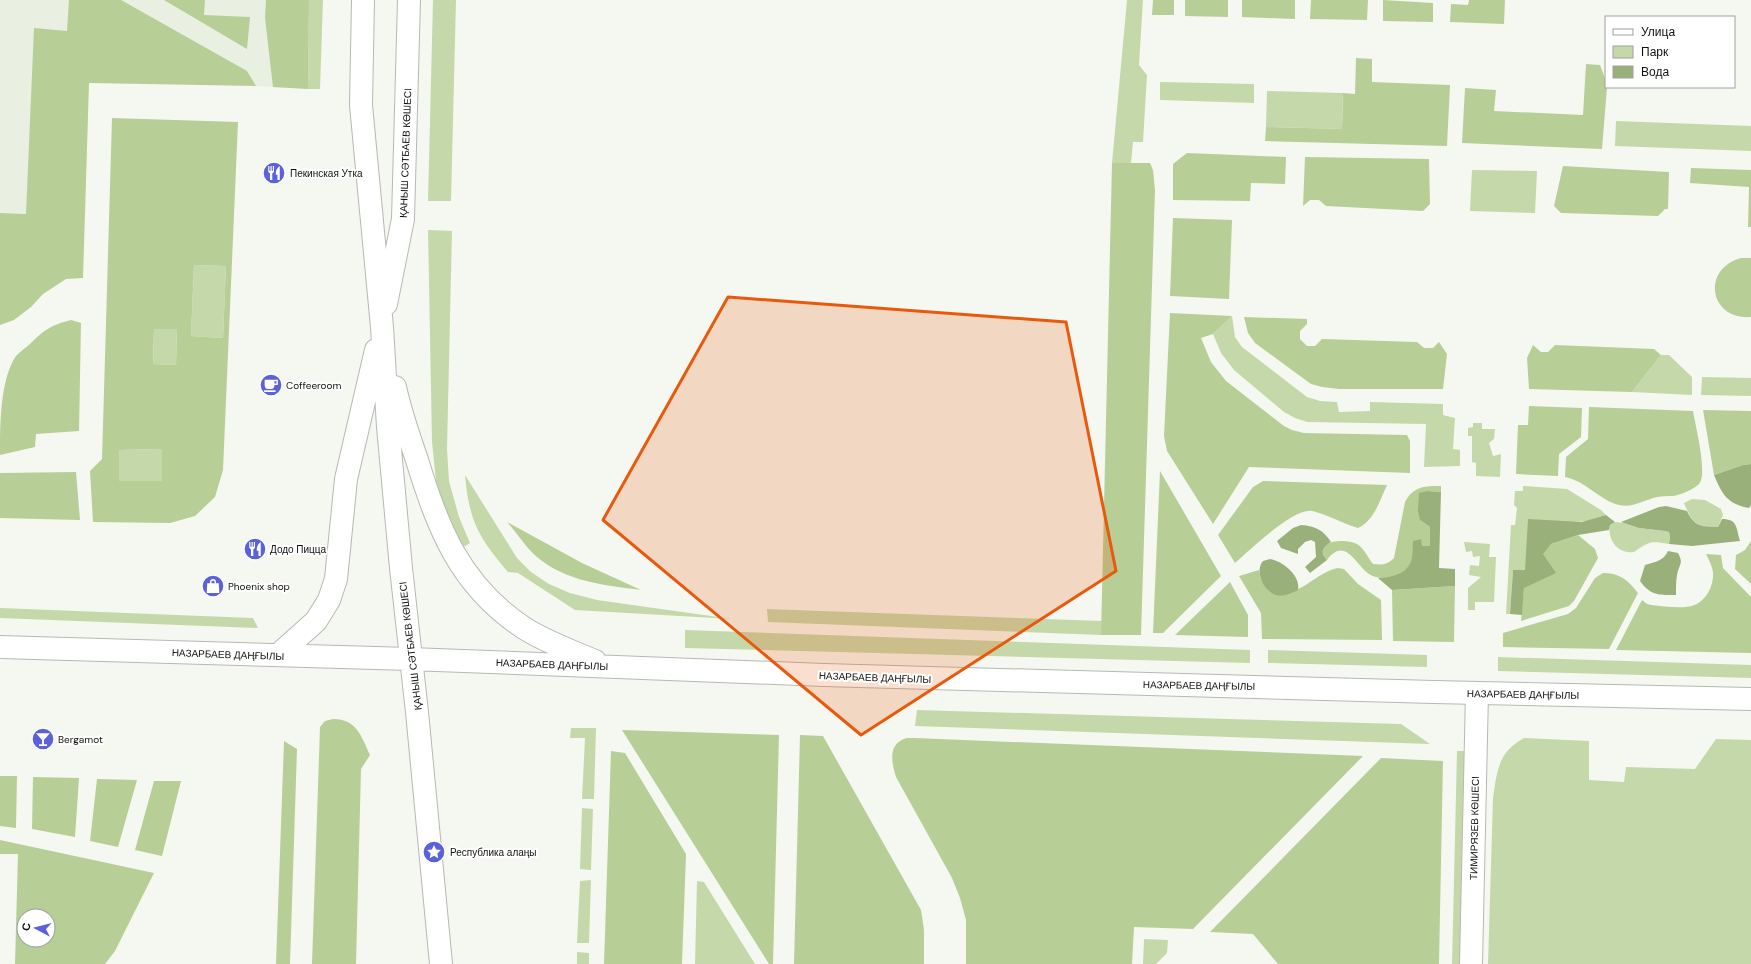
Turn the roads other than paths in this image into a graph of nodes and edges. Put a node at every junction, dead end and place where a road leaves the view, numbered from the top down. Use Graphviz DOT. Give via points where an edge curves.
graph roads {
  1 [pos="363,0"];
  2 [pos="410,0"];
  3 [pos="382,327"];
  4 [pos="0,647"];
  5 [pos="278,655"];
  6 [pos="410,659"];
  7 [pos="608,667"];
  8 [pos="1477,693"];
  9 [pos="1751,699"];
  10 [pos="441,964"];
  11 [pos="1471,964"];
  1 -- 3 [label="main road, ҚАНЫШ СӘТБАЕВ КӨШЕСІ" via="361,105"];
  2 -- 3 [label="main road, ҚАНЫШ СӘТБАЕВ КӨШЕСІ" via="403,219"];
  3 -- 5 [label="main road" via="346,479 336,579 329,600 316,621"];
  3 -- 6 [label="main road, ҚАНЫШ СӘТБАЕВ КӨШЕСІ" via="388,427"];
  3 -- 7 [label="main road, ҚАНЫШ СӘТБАЕВ КӨШЕСІ" via="397,398 427,493 453,554 467,575 523,627 544,640"];
  4 -- 5 [label="main road, НАЗАРБАЕВ ДАҢҒЫЛЫ"];
  5 -- 6 [label="main road, НАЗАРБАЕВ ДАҢҒЫЛЫ"];
  6 -- 7 [label="main road, НАЗАРБАЕВ ДАҢҒЫЛЫ"];
  6 -- 10 [label="main road, ҚАНЫШ СӘТБАЕВ КӨШЕСІ"];
  7 -- 8 [label="main road, НАЗАРБАЕВ ДАҢҒЫЛЫ"];
  8 -- 9 [label="main road, НАЗАРБАЕВ ДАҢҒЫЛЫ"];
  8 -- 11 [label="main road, ТИМИРЯЗЕВ КӨШЕСІ"];
}
